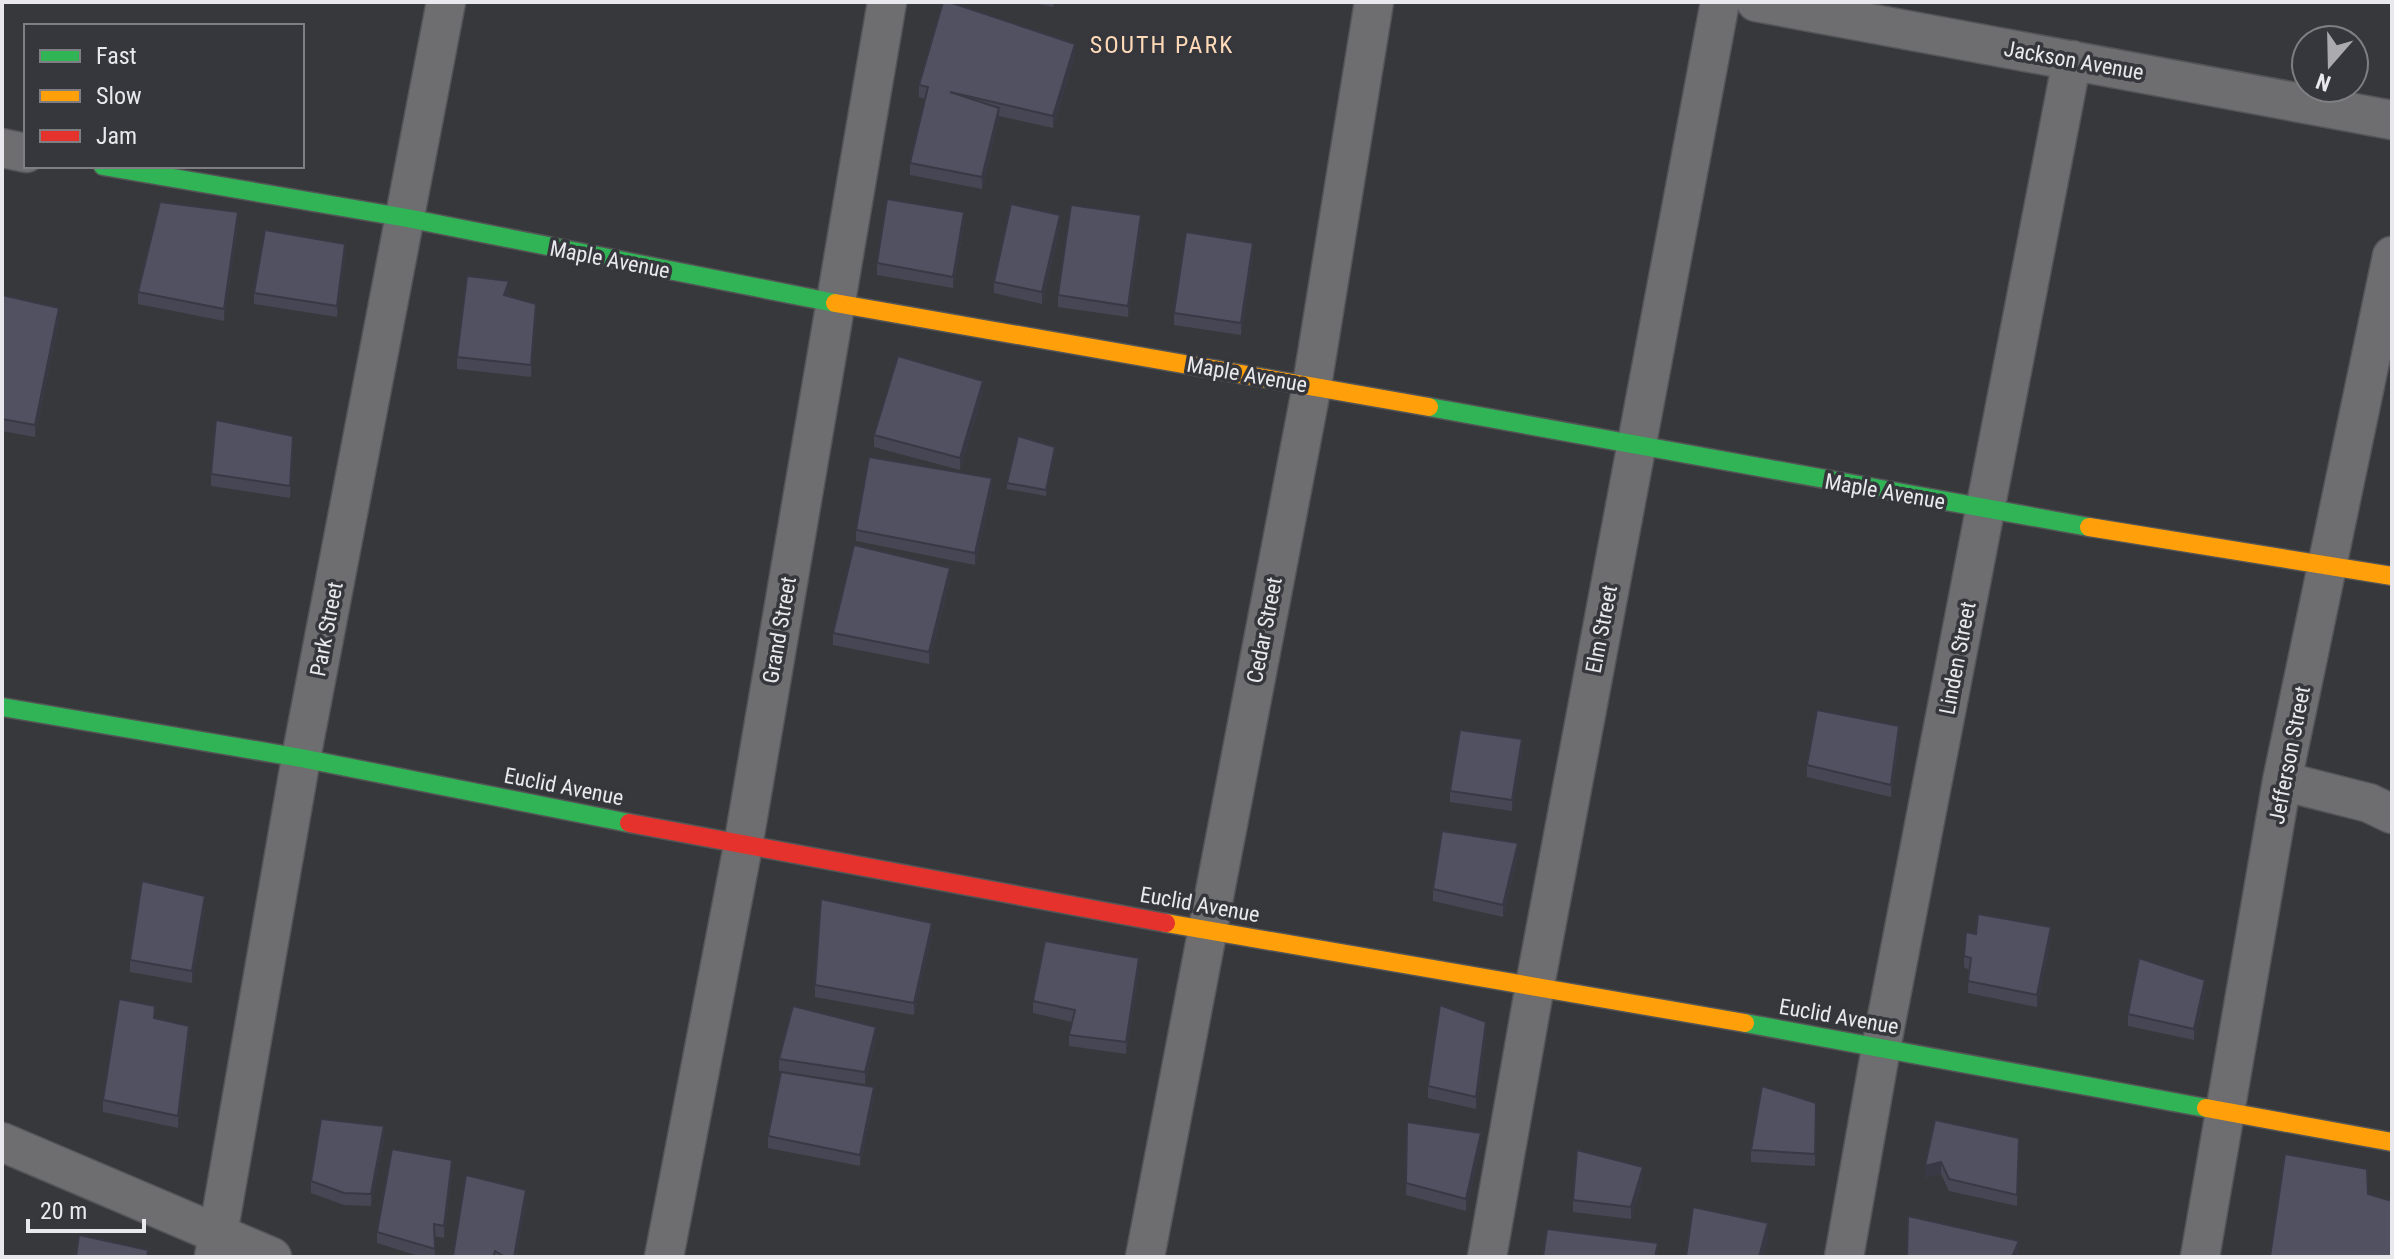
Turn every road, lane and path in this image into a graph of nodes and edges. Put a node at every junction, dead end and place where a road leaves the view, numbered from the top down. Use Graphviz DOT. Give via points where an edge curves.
graph roads {
  1 [pos="446,2"];
  2 [pos="887,2"];
  3 [pos="1374,2"];
  4 [pos="1720,2"];
  5 [pos="1756,2"];
  6 [pos="2072,60"];
  7 [pos="2392,120"];
  8 [pos="2,148"];
  9 [pos="24,153"];
  10 [pos="115,168"];
  11 [pos="407,218"];
  12 [pos="2392,256"];
  13 [pos="833,303"];
  14 [pos="1312,385"];
  15 [pos="1635,445"];
  16 [pos="1985,510"];
  17 [pos="2327,563"];
  18 [pos="2392,576"];
  19 [pos="2,707"];
  20 [pos="301,758"];
  21 [pos="2282,781"];
  22 [pos="2392,814"];
  23 [pos="743,846"];
  24 [pos="1205,930"];
  25 [pos="1535,985"];
  26 [pos="1881,1048"];
  27 [pos="2227,1110"];
  28 [pos="2,1142"];
  29 [pos="2392,1142"];
  30 [pos="216,1246"];
  31 [pos="272,1257"];
  32 [pos="664,1257"];
  33 [pos="1145,1257"];
  34 [pos="1487,1257"];
  35 [pos="1844,1257"];
  36 [pos="2200,1257"];
  1 -- 11 [label="street, Park Street"];
  2 -- 13 [label="street, Grand Street"];
  3 -- 14 [label="street, Cedar Street"];
  4 -- 15 [label="street, Elm Street"];
  5 -- 6 [label="street, Jackson Avenue"];
  6 -- 7 [label="street, Jackson Avenue"];
  6 -- 16 [label="street, Linden Street"];
  8 -- 9 [label="street"];
  10 -- 11 [label="street, Maple Avenue"];
  11 -- 13 [label="street, Maple Avenue"];
  11 -- 20 [label="street, Park Street"];
  12 -- 17 [label="street, Jefferson Street"];
  13 -- 14 [label="street, Maple Avenue"];
  13 -- 23 [label="street, Grand Street"];
  14 -- 15 [label="street, Maple Avenue"];
  14 -- 24 [label="street, Cedar Street"];
  15 -- 16 [label="street, Maple Avenue"];
  15 -- 25 [label="street, Elm Street"];
  16 -- 17 [label="street, Maple Avenue"];
  16 -- 26 [label="street, Linden Street"];
  17 -- 18 [label="street, Maple Avenue"];
  17 -- 21 [label="street, Jefferson Street"];
  19 -- 20 [label="street, Euclid Avenue"];
  20 -- 23 [label="street, Euclid Avenue"];
  20 -- 30 [label="street, Park Street"];
  21 -- 22 [label="street"];
  21 -- 27 [label="street, Jefferson Street"];
  23 -- 24 [label="street, Euclid Avenue"];
  23 -- 32 [label="street, Grand Street"];
  24 -- 25 [label="street, Euclid Avenue"];
  24 -- 33 [label="street, Cedar Street"];
  25 -- 26 [label="street, Euclid Avenue"];
  25 -- 34 [label="street, Elm Street"];
  26 -- 27 [label="street, Euclid Avenue"];
  26 -- 35 [label="street, Linden Street"];
  27 -- 29 [label="street, Euclid Avenue"];
  27 -- 36 [label="street, Jefferson Street"];
  28 -- 30 [label="street"];
  30 -- 31 [label="street"];
}
